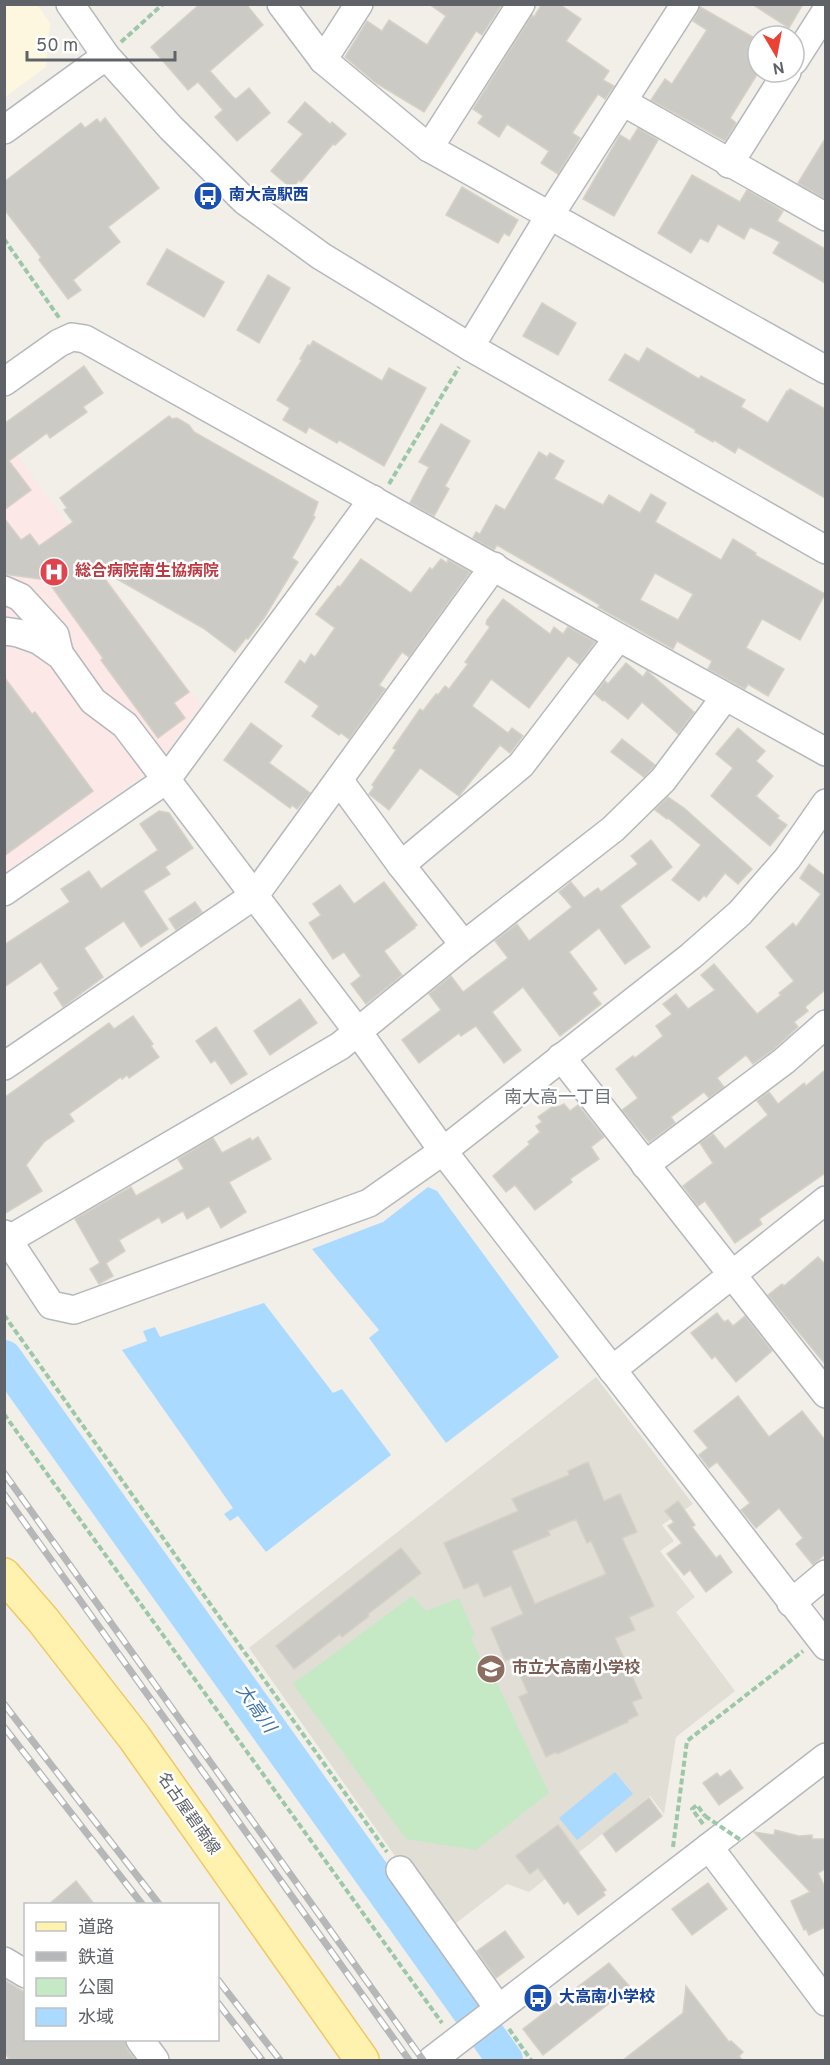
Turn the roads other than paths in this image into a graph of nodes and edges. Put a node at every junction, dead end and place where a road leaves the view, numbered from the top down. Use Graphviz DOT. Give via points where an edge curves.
graph roads {
  1 [pos="70,4"];
  2 [pos="281,4"];
  3 [pos="359,4"];
  4 [pos="521,4"];
  5 [pos="685,4"];
  6 [pos="825,11"];
  7 [pos="806,42"];
  8 [pos="106,56"];
  9 [pos="323,60"];
  10 [pos="779,84"];
  11 [pos="623,102"];
  12 [pos="4,130"];
  13 [pos="429,148"];
  14 [pos="729,164"];
  15 [pos="550,215"];
  16 [pos="825,217"];
  17 [pos="470,347"];
  18 [pos="825,370"];
  19 [pos="4,382"];
  20 [pos="374,499"];
  21 [pos="825,550"];
  22 [pos="494,566"];
  23 [pos="4,590"];
  24 [pos="4,631"];
  25 [pos="618,638"];
  26 [pos="4,647"];
  27 [pos="61,656"];
  28 [pos="725,697"];
  29 [pos="825,752"];
  30 [pos="166,780"];
  31 [pos="339,780"];
  32 [pos="825,803"];
  33 [pos="401,865"];
  34 [pos="4,892"];
  35 [pos="255,895"];
  36 [pos="464,945"];
  37 [pos="825,1024"];
  38 [pos="358,1032"];
  39 [pos="561,1057"];
  40 [pos="4,1066"];
  41 [pos="443,1150"];
  42 [pos="645,1165"];
  43 [pos="825,1200"];
  44 [pos="6,1237"];
  45 [pos="732,1274"];
  46 [pos="612,1370"];
  47 [pos="825,1393"];
  48 [pos="825,1574"];
  49 [pos="4,1575"];
  50 [pos="791,1603"];
  51 [pos="822,1642"];
  52 [pos="825,1757"];
  53 [pos="709,1847"];
  54 [pos="400,1870"];
  55 [pos="4,1961"];
  56 [pos="24,1973"];
  57 [pos="825,2002"];
  58 [pos="492,2013"];
  59 [pos="141,2041"];
  60 [pos="155,2061"];
  61 [pos="362,2061"];
  62 [pos="432,2061"];
  1 -- 8 [label="street"];
  2 -- 9 [label="street"];
  3 -- 9 [label="street"];
  4 -- 13 [label="street"];
  5 -- 11 [label="street"];
  6 -- 7 [label="street"];
  8 -- 12 [label="street"];
  8 -- 17 [label="street" via="171,128 246,201 321,256"];
  9 -- 13 [label="street"];
  10 -- 14 [label="street"];
  11 -- 14 [label="street"];
  11 -- 15 [label="street"];
  13 -- 15 [label="street"];
  14 -- 16 [label="street"];
  15 -- 17 [label="street"];
  15 -- 18 [label="street"];
  17 -- 21 [label="street"];
  19 -- 20 [label="street" via="59,343 72,337 85,339"];
  20 -- 22 [label="street"];
  20 -- 30 [label="street"];
  22 -- 25 [label="street"];
  22 -- 31 [label="street"];
  23 -- 27 [label="street" via="20,597 55,635"];
  24 -- 27 [label="street" via="38,640"];
  25 -- 28 [label="street"];
  25 -- 33 [label="street" via="520,765"];
  26 -- 27 [label="street"];
  27 -- 30 [label="street" via="93,701 125,725"];
  28 -- 29 [label="street"];
  28 -- 36 [label="street" via="663,780 613,829"];
  30 -- 34 [label="street"];
  30 -- 35 [label="street"];
  31 -- 33 [label="street"];
  31 -- 35 [label="street"];
  32 -- 39 [label="street" via="787,859 740,913"];
  33 -- 36 [label="street"];
  35 -- 38 [label="street"];
  35 -- 40 [label="street"];
  36 -- 38 [label="street"];
  37 -- 42 [label="street" via="784,1061"];
  38 -- 41 [label="street"];
  38 -- 44 [label="street" via="340,1046"];
  39 -- 41 [label="street"];
  39 -- 42 [label="street"];
  41 -- 44 [label="street" via="369,1203 74,1310 51,1305"];
  41 -- 46 [label="street"];
  42 -- 45 [label="street"];
  43 -- 45 [label="street"];
  45 -- 46 [label="street"];
  45 -- 47 [label="street"];
  46 -- 50 [label="street"];
  48 -- 50 [label="street"];
  49 -- 61 [label="main road, 名古屋碧南線" via="134,1737"];
  50 -- 51 [label="street"];
  52 -- 53 [label="street"];
  53 -- 57 [label="street"];
  53 -- 58 [label="street"];
  54 -- 58 [label="street"];
  55 -- 56 [label="street"];
  58 -- 62 [label="street"];
  59 -- 60 [label="street"];
}
